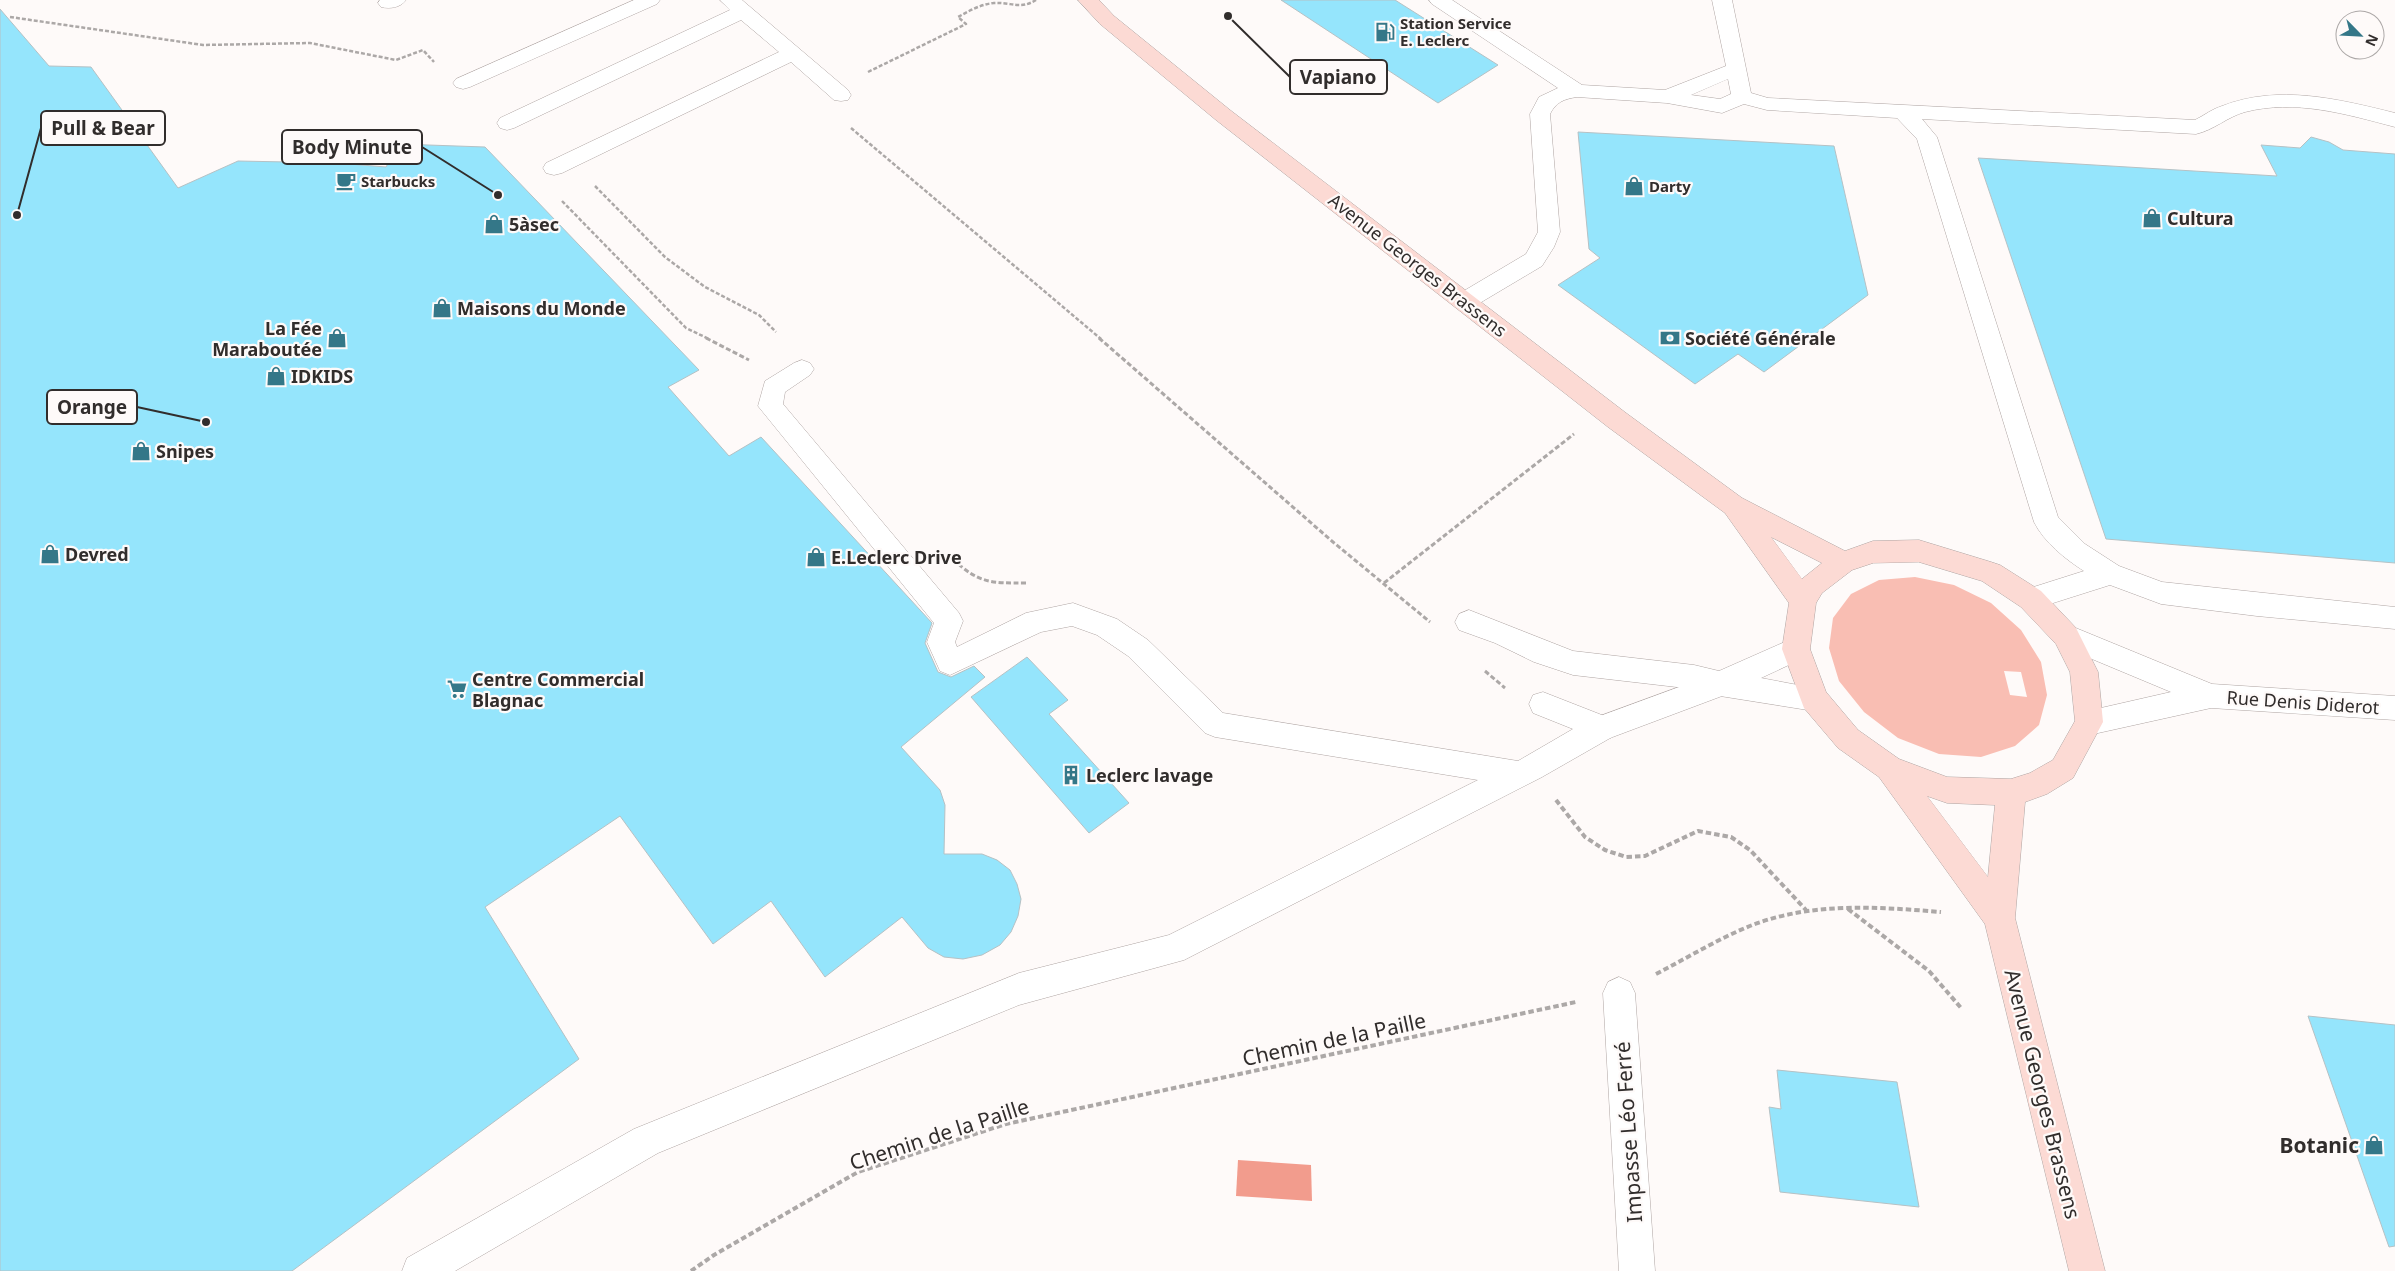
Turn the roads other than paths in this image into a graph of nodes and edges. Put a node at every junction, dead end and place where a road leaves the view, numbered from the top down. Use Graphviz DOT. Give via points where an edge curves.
graph roads {
  1 [pos="650,0"];
  2 [pos="1440,0"];
  3 [pos="1722,0"];
  4 [pos="1081,2"];
  5 [pos="736,6"];
  6 [pos="792,54"];
  7 [pos="1736,69"];
  8 [pos="463,83"];
  9 [pos="1577,91"];
  10 [pos="837,92"];
  11 [pos="1667,97"];
  12 [pos="1742,98"];
  13 [pos="1902,110"];
  14 [pos="2395,120"];
  15 [pos="507,123"];
  16 [pos="562,164"];
  17 [pos="1466,301"];
  18 [pos="802,369"];
  19 [pos="1733,505"];
  20 [pos="1843,562"];
  21 [pos="2110,574"];
  22 [pos="2031,599"];
  23 [pos="1803,601"];
  24 [pos="2395,618"];
  25 [pos="1469,622"];
  26 [pos="2066,636"];
  27 [pos="1796,649"];
  28 [pos="1720,684"];
  29 [pos="2211,696"];
  30 [pos="1814,699"];
  31 [pos="1543,704"];
  32 [pos="2395,708"];
  33 [pos="2089,722"];
  34 [pos="1602,728"];
  35 [pos="1889,768"];
  36 [pos="1525,771"];
  37 [pos="2011,792"];
  38 [pos="1999,918"];
  39 [pos="1619,993"];
  40 [pos="420,1271"];
  41 [pos="1637,1271"];
  42 [pos="2087,1271"];
  1 -- 8 [label="street"];
  2 -- 9 [label="street"];
  3 -- 7 [label="street"];
  4 -- 17 [label="street, Avenue Georges Brassens"];
  5 -- 6 [label="street"];
  5 -- 15 [label="street"];
  6 -- 10 [label="street"];
  6 -- 16 [label="street"];
  7 -- 11 [label="street"];
  7 -- 12 [label="street"];
  9 -- 11 [label="street"];
  9 -- 17 [label="street" via="1558,94 1546,102 1540,114 1548,232 1543,248 1534,260"];
  11 -- 12 [label="street" via="1722,106"];
  12 -- 13 [label="street" via="1767,104"];
  13 -- 14 [label="street" via="2196,127 2222,113 2255,103 2310,102"];
  13 -- 21 [label="street" via="1927,137 2047,522 2076,552"];
  17 -- 19 [label="street, Avenue Georges Brassens" via="1617,420"];
  18 -- 36 [label="street" via="774,387 770,406 949,621 940,642 950,663 1036,621 1074,614 1107,627 1138,648 1215,724"];
  19 -- 20 [label="street, Avenue Georges Brassens"];
  19 -- 23 [label="street, Avenue Georges Brassens"];
  20 -- 22 [label="street" via="1873,552 1919,550 1991,573"];
  20 -- 23 [label="street" via="1813,586"];
  21 -- 22 [label="street"];
  21 -- 24 [label="street" via="2161,593"];
  22 -- 26 [label="street"];
  23 -- 27 [label="street"];
  25 -- 28 [label="street" via="1573,664 1671,673"];
  26 -- 29 [label="street, Rue Denis Diderot"];
  26 -- 33 [label="street" via="2084,672"];
  27 -- 28 [label="street"];
  27 -- 30 [label="street"];
  28 -- 30 [label="street"];
  28 -- 34 [label="street"];
  29 -- 32 [label="street, Rue Denis Diderot"];
  29 -- 33 [label="street, Rue Denis Diderot"];
  30 -- 35 [label="street" via="1848,739"];
  31 -- 34 [label="street"];
  33 -- 37 [label="street" via="2063,769 2037,785"];
  34 -- 36 [label="street"];
  35 -- 37 [label="street" via="1947,790"];
  35 -- 38 [label="street, Avenue Georges Brassens"];
  36 -- 40 [label="street" via="1173,949 1019,989 646,1140"];
  37 -- 38 [label="street, Avenue Georges Brassens"];
  38 -- 42 [label="street, Avenue Georges Brassens"];
  39 -- 41 [label="street, Impasse Léo Ferré"];
}
